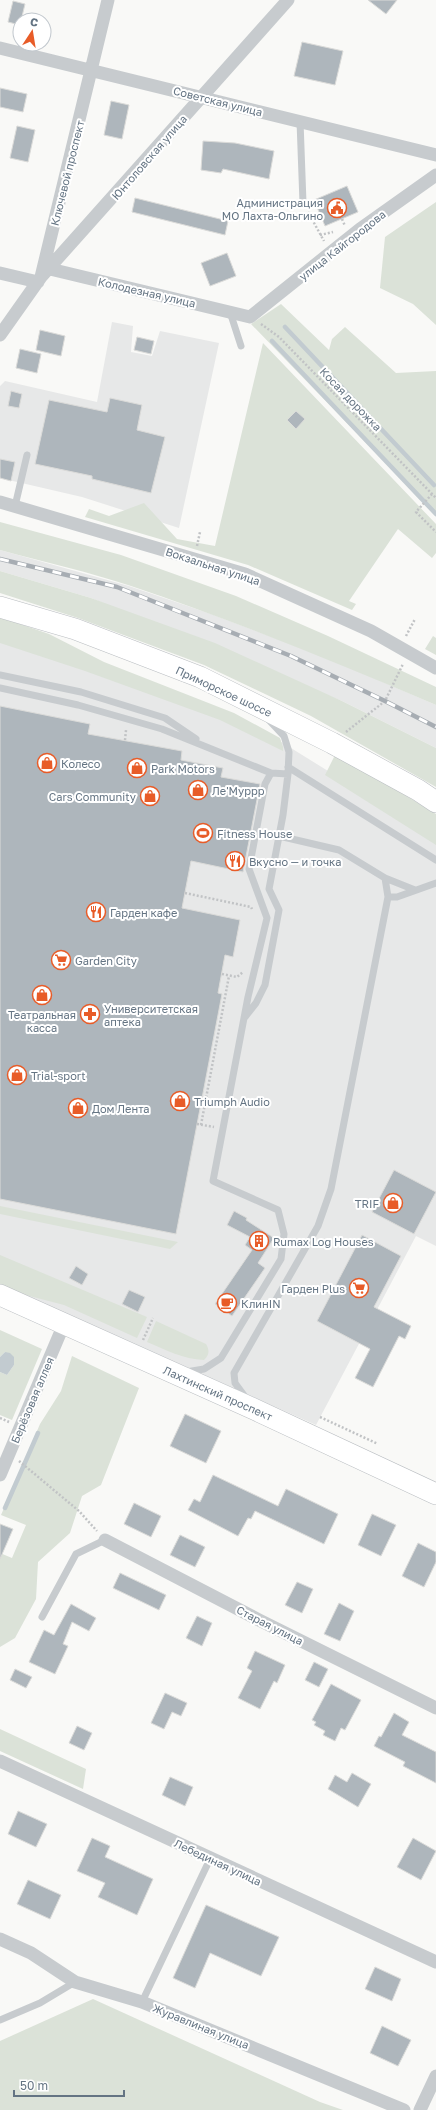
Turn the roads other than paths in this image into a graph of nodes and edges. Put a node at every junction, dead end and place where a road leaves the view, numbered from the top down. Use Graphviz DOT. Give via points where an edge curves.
graph roads {
  1 [pos="108,0"];
  2 [pos="288,0"];
  3 [pos="0,48"];
  4 [pos="92,70"];
  5 [pos="202,97"];
  6 [pos="300,121"];
  7 [pos="436,155"];
  8 [pos="436,174"];
  9 [pos="304,203"];
  10 [pos="0,273"];
  11 [pos="44,274"];
  12 [pos="230,312"];
  13 [pos="250,317"];
  14 [pos="0,334"];
  15 [pos="241,346"];
  16 [pos="27,455"];
  17 [pos="0,502"];
  18 [pos="15,506"];
  19 [pos="0,607"];
  20 [pos="436,668"];
  21 [pos="0,675"];
  22 [pos="200,677"];
  23 [pos="0,688"];
  24 [pos="206,746"];
  25 [pos="288,771"];
  26 [pos="271,773"];
  27 [pos="436,802"];
  28 [pos="279,836"];
  29 [pos="436,860"];
  30 [pos="385,878"];
  31 [pos="436,883"];
  32 [pos="415,890"];
  33 [pos="388,897"];
  34 [pos="244,1018"];
  35 [pos="0,1295"];
  36 [pos="64,1324"];
  37 [pos="172,1372"];
  38 [pos="256,1410"];
  39 [pos="0,1475"];
  40 [pos="436,1494"];
  41 [pos="106,1540"];
  42 [pos="42,1617"];
  43 [pos="436,1708"];
  44 [pos="0,1761"];
  45 [pos="210,1859"];
  46 [pos="0,1939"];
  47 [pos="436,1962"];
  48 [pos="75,1982"];
  49 [pos="142,2002"];
  50 [pos="0,2020"];
  51 [pos="436,2076"];
  52 [pos="404,2110"];
  53 [pos="420,2110"];
  1 -- 4 [label="street, Ключевой проспект"];
  2 -- 5 [label="street, Юнтоловская улица"];
  3 -- 4 [label="street, Советская улица"];
  4 -- 5 [label="street, Советская улица"];
  4 -- 11 [label="street, Ключевой проспект"];
  5 -- 6 [label="street, Советская улица"];
  5 -- 11 [label="street, Юнтоловская улица"];
  6 -- 7 [label="street, Советская улица"];
  6 -- 9 [label="lane"];
  8 -- 13 [label="street, улица Кайгородова" via="360,229"];
  10 -- 11 [label="street, Колодезная улица"];
  11 -- 12 [label="street, Колодезная улица"];
  11 -- 14 [label="street, Ключевой проспект"];
  12 -- 13 [label="street, Колодезная улица"];
  12 -- 15 [label="lane"];
  16 -- 18 [label="lane"];
  17 -- 18 [label="street, Вокзальная улица"];
  18 -- 20 [label="street, Вокзальная улица" via="245,574 371,631"];
  19 -- 22 [label="main road, Приморское шоссе" via="75,629"];
  21 -- 24 [label="lane" via="81,692 165,718"];
  22 -- 25 [label="lane" via="269,720 284,736 289,752"];
  22 -- 27 [label="main road, Приморское шоссе" via="332,743"];
  23 -- 24 [label="lane" via="78,705 162,729"];
  24 -- 26 [label="lane"];
  25 -- 26 [label="lane"];
  25 -- 28 [label="lane"];
  25 -- 29 [label="lane"];
  26 -- 34 [label="lane" via="265,784 249,869 267,918"];
  28 -- 30 [label="lane" via="339,850"];
  28 -- 34 [label="lane" via="269,889 279,910 273,949 265,985 256,1003"];
  30 -- 32 [label="lane"];
  30 -- 33 [label="lane"];
  31 -- 32 [label="lane"];
  32 -- 33 [label="lane" via="397,897"];
  33 -- 38 [label="lane" via="331,1189 318,1226 234,1373 239,1391"];
  34 -- 37 [label="lane" via="213,1181 278,1210 284,1234 281,1259 221,1358 204,1369"];
  35 -- 36 [label="main road, Лахтинский проспект"];
  36 -- 37 [label="main road, Лахтинский проспект"];
  36 -- 39 [label="street, Берёзовая аллея"];
  37 -- 38 [label="main road, Лахтинский проспект"];
  38 -- 40 [label="main road, Лахтинский проспект"];
  41 -- 42 [label="lane" via="76,1554"];
  41 -- 43 [label="street, Старая улица"];
  44 -- 45 [label="street, Лебединая улица"];
  45 -- 47 [label="street, Лебединая улица"];
  45 -- 49 [label="lane"];
  46 -- 48 [label="street, Журавлиная улица" via="31,1953"];
  48 -- 49 [label="street, Журавлиная улица"];
  48 -- 50 [label="lane" via="40,2003"];
  49 -- 52 [label="street, Журавлиная улица"];
  51 -- 53 [label="street"];
}
